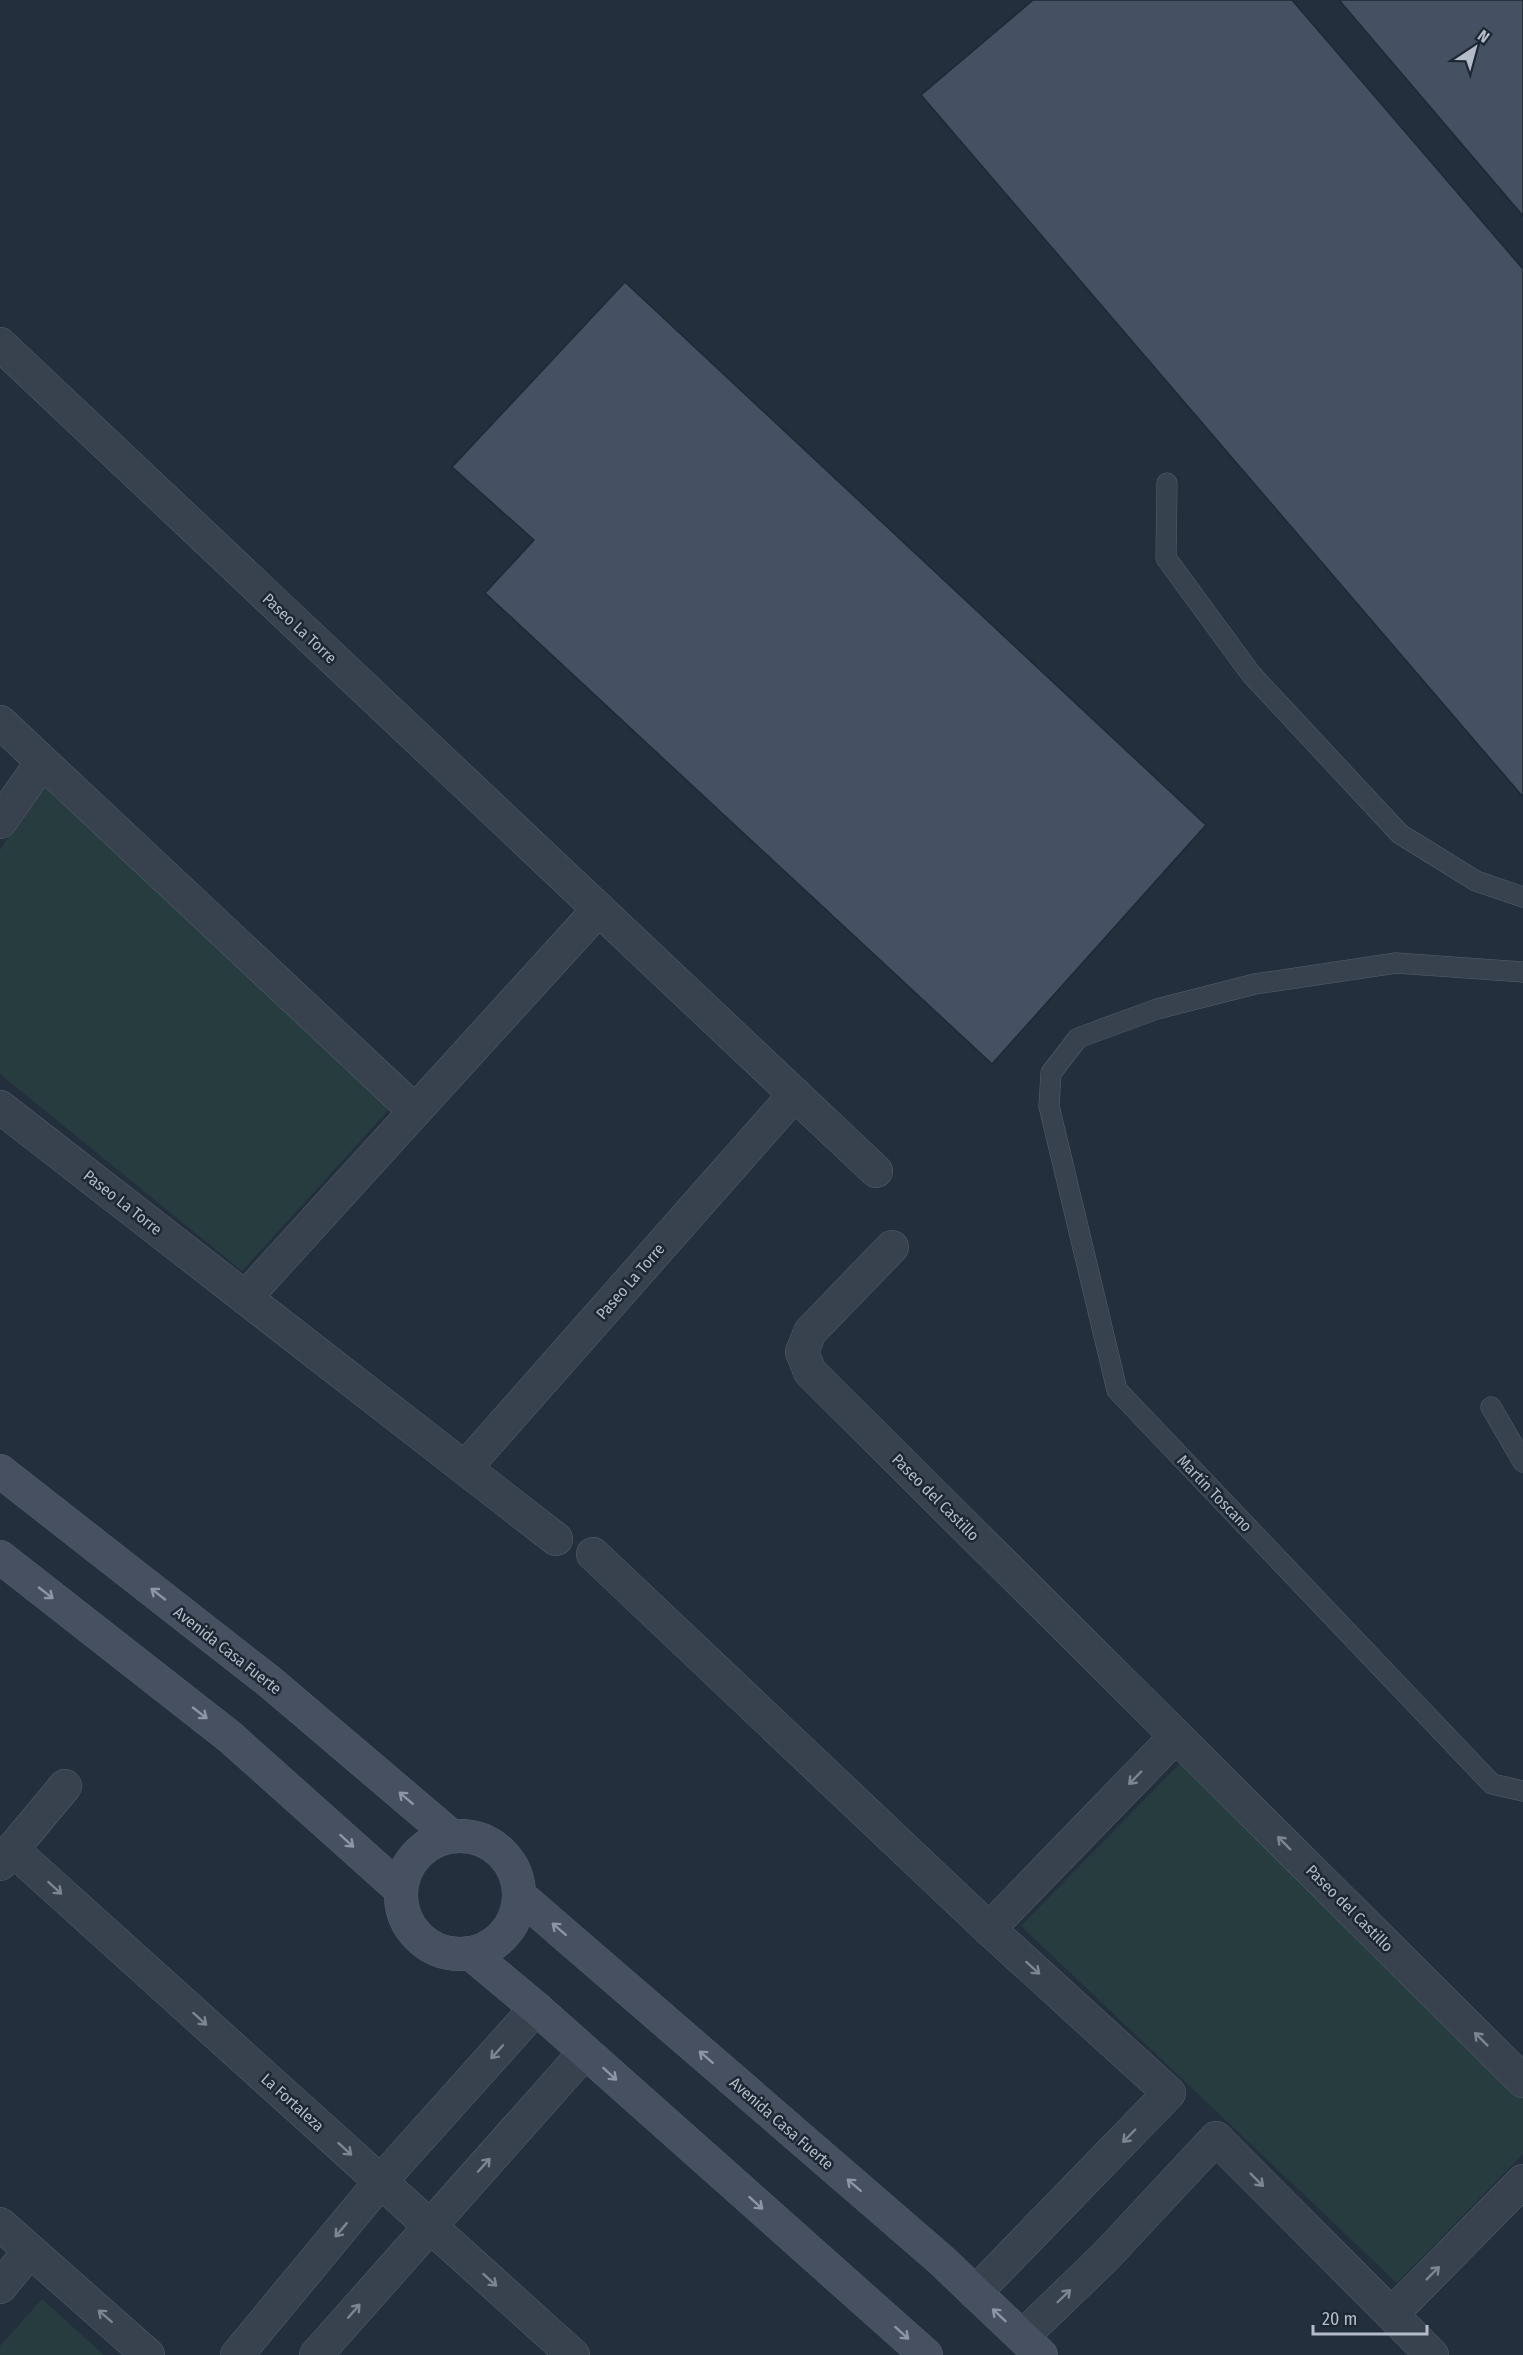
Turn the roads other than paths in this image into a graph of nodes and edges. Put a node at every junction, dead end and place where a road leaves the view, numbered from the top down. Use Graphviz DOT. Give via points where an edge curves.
graph roads {
  1 [pos="1,346"];
  2 [pos="1167,483"];
  3 [pos="0,723"];
  4 [pos="42,762"];
  5 [pos="0,822"];
  6 [pos="1523,897"];
  7 [pos="599,909"];
  8 [pos="1523,972"];
  9 [pos="795,1094"];
  10 [pos="0,1107"];
  11 [pos="415,1111"];
  12 [pos="876,1171"];
  13 [pos="892,1247"];
  14 [pos="245,1298"];
  15 [pos="1491,1407"];
  16 [pos="1523,1462"];
  17 [pos="465,1468"];
  18 [pos="0,1471"];
  19 [pos="556,1539"];
  20 [pos="593,1554"];
  21 [pos="0,1557"];
  22 [pos="1176,1736"];
  23 [pos="65,1786"];
  24 [pos="1523,1791"];
  25 [pos="450,1836"];
  26 [pos="6,1856"];
  27 [pos="400,1889"];
  28 [pos="519,1895"];
  29 [pos="989,1929"];
  30 [pos="470,1953"];
  31 [pos="537,2008"];
  32 [pos="585,2052"];
  33 [pos="1523,2081"];
  34 [pos="381,2181"];
  35 [pos="1523,2181"];
  36 [pos="0,2224"];
  37 [pos="430,2225"];
  38 [pos="30,2251"];
  39 [pos="0,2287"];
  40 [pos="975,2293"];
  41 [pos="1392,2314"];
  42 [pos="1032,2346"];
  43 [pos="148,2355"];
  44 [pos="237,2355"];
  45 [pos="316,2355"];
  46 [pos="573,2355"];
  47 [pos="926,2355"];
  48 [pos="1432,2355"];
  1 -- 7 [label="street, Paseo La Torre"];
  2 -- 6 [label="lane" via="1166,558 1251,674 1400,834 1476,881"];
  3 -- 4 [label="street"];
  4 -- 5 [label="street"];
  4 -- 11 [label="street"];
  7 -- 9 [label="street, Paseo La Torre"];
  7 -- 11 [label="street"];
  8 -- 24 [label="lane, Martín Toscano" via="1396,963 1255,984 1157,1009 1078,1038 1051,1073 1049,1106 1117,1390 1492,1784"];
  9 -- 12 [label="street, Paseo La Torre"];
  9 -- 17 [label="street, Paseo La Torre"];
  10 -- 14 [label="street, Paseo La Torre"];
  11 -- 14 [label="street"];
  13 -- 22 [label="street, Paseo del Castillo" via="810,1332 802,1352 810,1372"];
  14 -- 17 [label="street, Paseo La Torre"];
  15 -- 16 [label="lane"];
  17 -- 19 [label="street, Paseo La Torre"];
  25 -- 18 [label="street, Avenida Casa Fuerte, one-way" via="270,1682"];
  20 -- 29 [label="street"];
  21 -- 27 [label="street, one-way" via="230,1737"];
  22 -- 29 [label="street, one-way"];
  33 -- 22 [label="street, Paseo del Castillo, one-way"];
  23 -- 26 [label="street, La Fortaleza"];
  25 -- 27 [label="street" via="426,1845 409,1865"];
  25 -- 28 [label="street" via="471,1836 506,1857 516,1875"];
  26 -- 34 [label="street, La Fortaleza, one-way"];
  27 -- 30 [label="street" via="403,1910 413,1930 429,1945 448,1953"];
  28 -- 30 [label="street" via="516,1916 505,1934 490,1947"];
  40 -- 28 [label="street, Avenida Casa Fuerte, one-way"];
  29 -- 40 [label="street, one-way" via="1169,2093"];
  30 -- 31 [label="street"];
  31 -- 32 [label="street"];
  31 -- 34 [label="street, one-way"];
  37 -- 32 [label="street, one-way"];
  32 -- 47 [label="street, one-way"];
  34 -- 37 [label="street, La Fortaleza"];
  34 -- 44 [label="street, one-way"];
  41 -- 35 [label="street, one-way"];
  36 -- 38 [label="street"];
  45 -- 37 [label="street, one-way"];
  37 -- 46 [label="street, La Fortaleza, one-way"];
  38 -- 39 [label="street"];
  43 -- 38 [label="street, one-way"];
  42 -- 40 [label="street, Avenida Casa Fuerte, one-way"];
  42 -- 41 [label="street, one-way" via="1105,2257 1216,2138"];
  41 -- 48 [label="street"];
}
